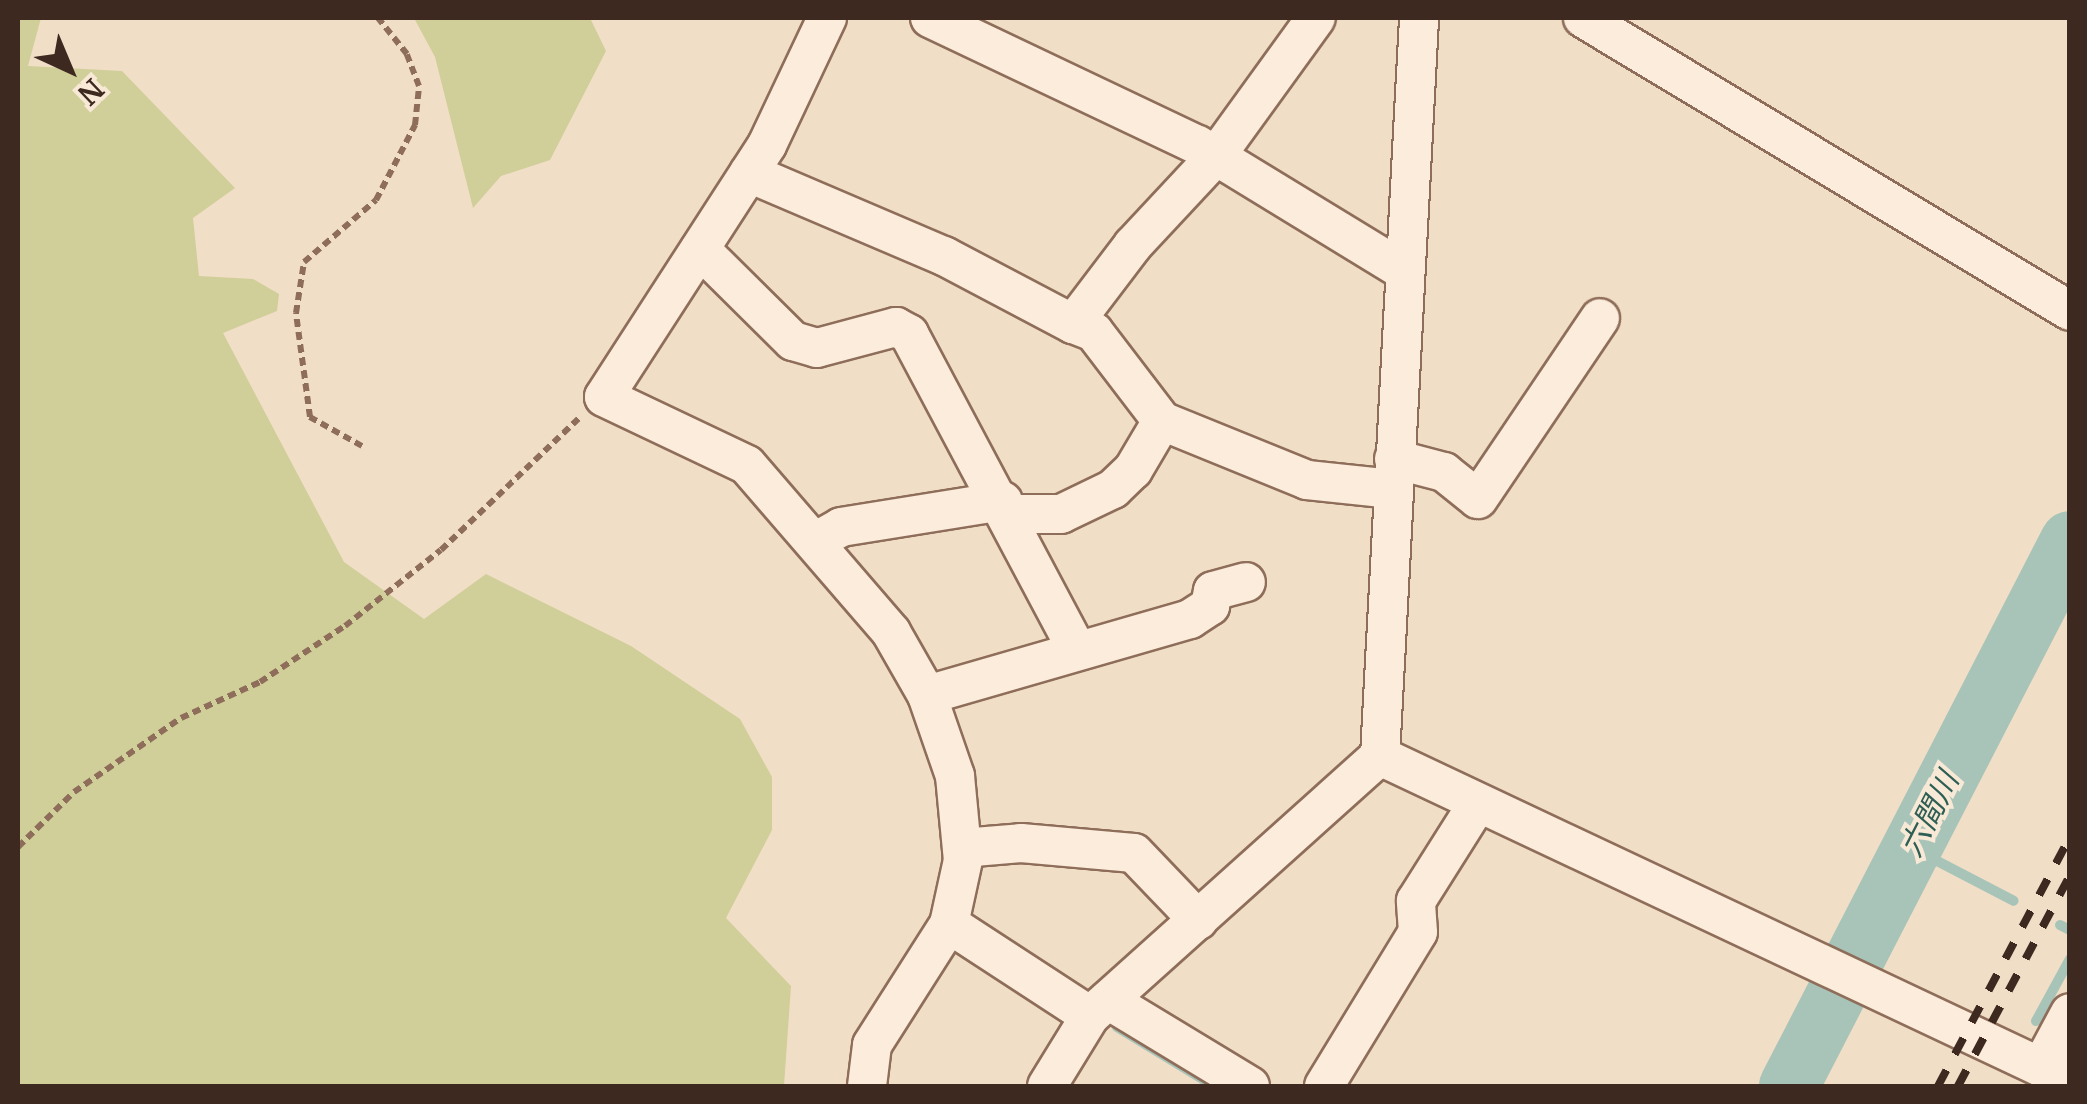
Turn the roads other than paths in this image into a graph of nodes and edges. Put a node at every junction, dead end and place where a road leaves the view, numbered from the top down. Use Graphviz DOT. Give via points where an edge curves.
graph roads {
  1 [pos="826,18"];
  2 [pos="930,18"];
  3 [pos="1316,18"];
  4 [pos="1418,18"];
  5 [pos="1583,18"];
  6 [pos="1216,156"];
  7 [pos="748,173"];
  8 [pos="700,249"];
  9 [pos="1403,270"];
  10 [pos="2070,311"];
  11 [pos="1600,318"];
  12 [pos="1073,324"];
  13 [pos="1162,421"];
  14 [pos="1394,474"];
  15 [pos="1006,507"];
  16 [pos="818,540"];
  17 [pos="1246,582"];
  18 [pos="1076,648"];
  19 [pos="927,694"];
  20 [pos="1380,756"];
  21 [pos="1478,803"];
  22 [pos="962,848"];
  23 [pos="1198,920"];
  24 [pos="950,924"];
  25 [pos="1099,1008"];
  26 [pos="2070,1013"];
  27 [pos="2056,1074"];
  28 [pos="867,1086"];
  29 [pos="1048,1086"];
  30 [pos="1250,1086"];
  31 [pos="1324,1086"];
  1 -- 7 [label="street"];
  2 -- 6 [label="street"];
  3 -- 6 [label="street"];
  4 -- 9 [label="street"];
  5 -- 10 [label="street"];
  6 -- 9 [label="street"];
  6 -- 12 [label="street" via="1133,245"];
  7 -- 8 [label="street"];
  7 -- 12 [label="street" via="944,256"];
  8 -- 15 [label="street" via="793,341 817,348 896,327 909,334"];
  8 -- 16 [label="street" via="604,397 747,465"];
  9 -- 14 [label="street"];
  11 -- 14 [label="street" via="1478,499 1444,472"];
  12 -- 13 [label="street" via="1094,332"];
  13 -- 14 [label="street" via="1307,480"];
  13 -- 15 [label="street" via="1134,470 1113,488 1061,514"];
  14 -- 20 [label="street"];
  15 -- 16 [label="street" via="841,527"];
  15 -- 18 [label="street"];
  16 -- 19 [label="street" via="892,632"];
  17 -- 18 [label="street" via="1213,591 1210,606 1190,619"];
  18 -- 19 [label="street"];
  19 -- 22 [label="street" via="956,776"];
  20 -- 21 [label="street"];
  20 -- 23 [label="street"];
  21 -- 27 [label="street"];
  21 -- 31 [label="street" via="1416,901 1418,932"];
  22 -- 23 [label="street" via="1020,842 1134,853"];
  22 -- 24 [label="street"];
  23 -- 25 [label="street"];
  24 -- 25 [label="street"];
  24 -- 28 [label="street" via="872,1045"];
  25 -- 29 [label="street"];
  25 -- 30 [label="street"];
  26 -- 27 [label="street"];
}
